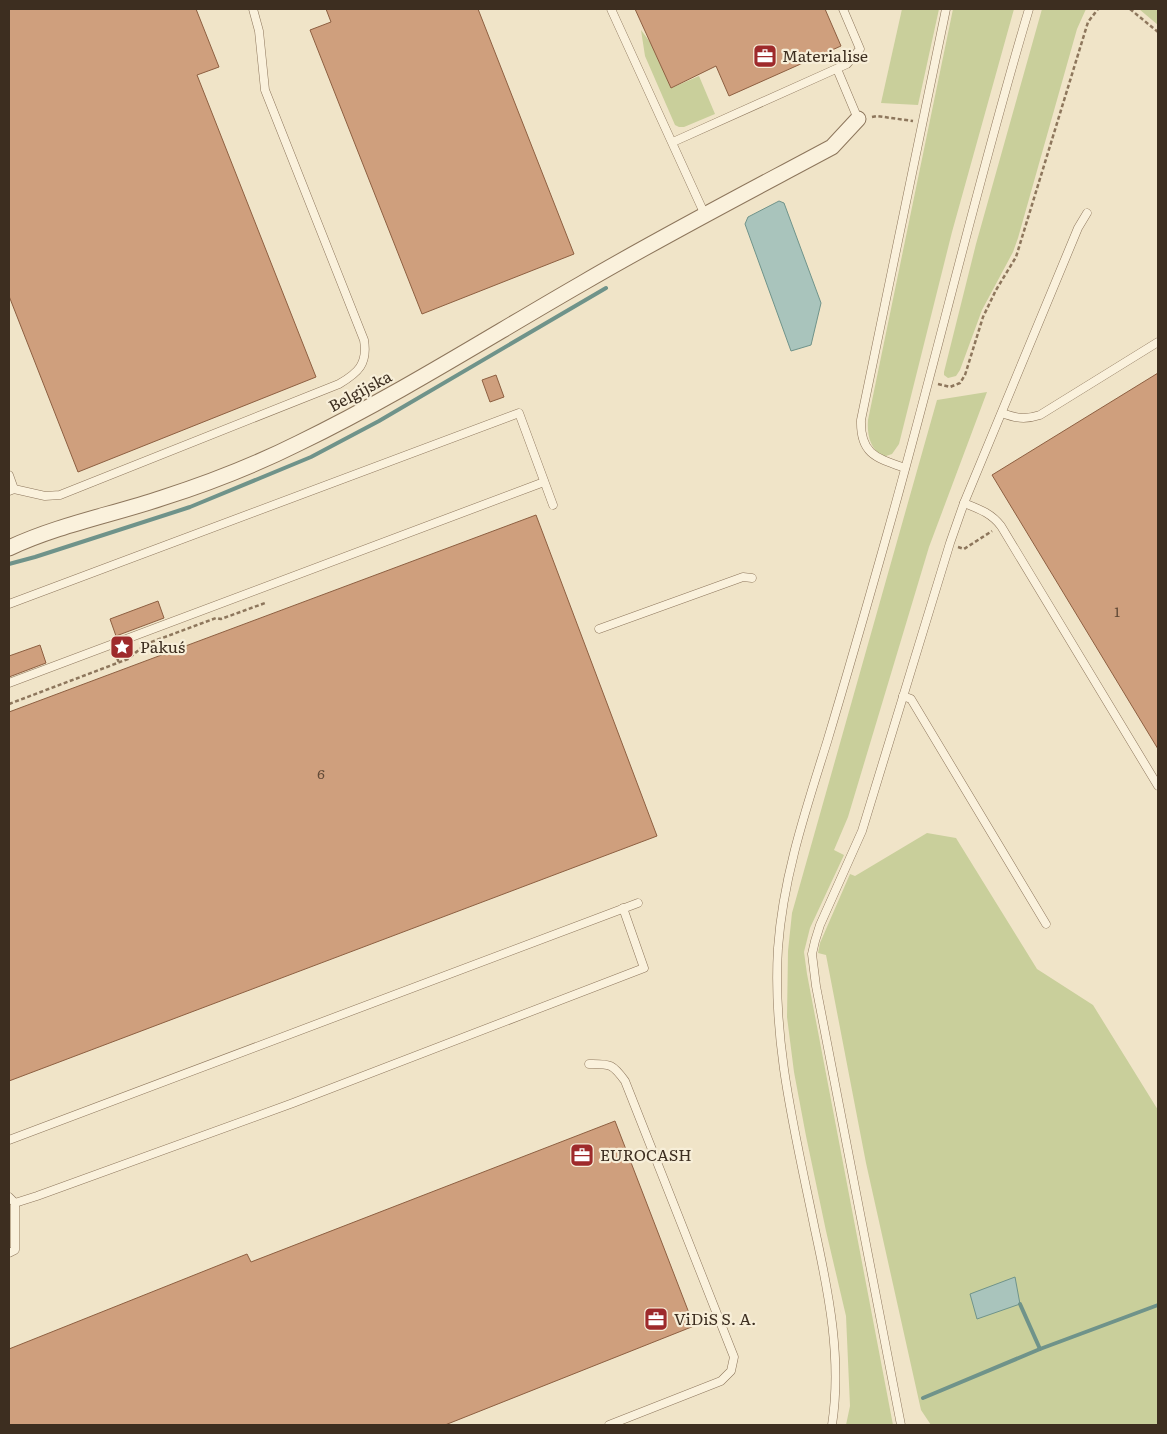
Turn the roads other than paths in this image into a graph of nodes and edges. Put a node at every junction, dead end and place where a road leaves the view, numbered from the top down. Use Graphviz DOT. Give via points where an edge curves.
graph roads {
  1 [pos="253,9"];
  2 [pos="611,9"];
  3 [pos="843,9"];
  4 [pos="946,9"];
  5 [pos="1029,9"];
  6 [pos="836,70"];
  7 [pos="858,119"];
  8 [pos="673,142"];
  9 [pos="1086,213"];
  10 [pos="705,215"];
  11 [pos="1158,342"];
  12 [pos="1002,413"];
  13 [pos="905,468"];
  14 [pos="9,476"];
  15 [pos="544,482"];
  16 [pos="11,490"];
  17 [pos="964,504"];
  18 [pos="553,505"];
  19 [pos="9,548"];
  20 [pos="752,578"];
  21 [pos="9,604"];
  22 [pos="599,629"];
  23 [pos="9,683"];
  24 [pos="903,696"];
  25 [pos="1158,786"];
  26 [pos="638,903"];
  27 [pos="623,908"];
  28 [pos="1046,924"];
  29 [pos="589,1064"];
  30 [pos="9,1140"];
  31 [pos="9,1197"];
  32 [pos="15,1203"];
  33 [pos="9,1253"];
  34 [pos="609,1425"];
  35 [pos="832,1425"];
  36 [pos="901,1425"];
  1 -- 16 [label="lane" via="259,31 265,90 364,340 366,350 360,368 339,384 60,495 45,496"];
  2 -- 8 [label="lane"];
  3 -- 6 [label="lane" via="860,48 848,64"];
  4 -- 13 [label="lane" via="860,420 860,432 870,454"];
  5 -- 13 [label="lane"];
  6 -- 7 [label="lane"];
  6 -- 8 [label="lane"];
  7 -- 10 [label="street, Belgijska" via="832,147"];
  8 -- 10 [label="lane"];
  9 -- 12 [label="lane"];
  10 -- 19 [label="street, Belgijska" via="300,443 212,481 74,523"];
  11 -- 12 [label="lane" via="1040,416 1022,419"];
  12 -- 17 [label="lane"];
  13 -- 35 [label="lane" via="793,857 778,944 777,1001 782,1064 832,1324 836,1385"];
  14 -- 16 [label="lane"];
  15 -- 18 [label="lane"];
  15 -- 21 [label="lane" via="519,413"];
  15 -- 23 [label="lane"];
  17 -- 24 [label="lane"];
  17 -- 25 [label="lane" via="987,513 1001,526"];
  20 -- 22 [label="lane" via="743,577"];
  24 -- 28 [label="lane" via="911,699"];
  24 -- 36 [label="lane" via="862,831 820,925 812,954"];
  26 -- 27 [label="lane"];
  27 -- 30 [label="lane"];
  27 -- 32 [label="lane" via="644,968 293,1103"];
  29 -- 34 [label="lane" via="615,1068 625,1081 734,1358 731,1371 721,1381"];
  31 -- 32 [label="lane"];
  32 -- 33 [label="lane" via="15,1250"];
}
